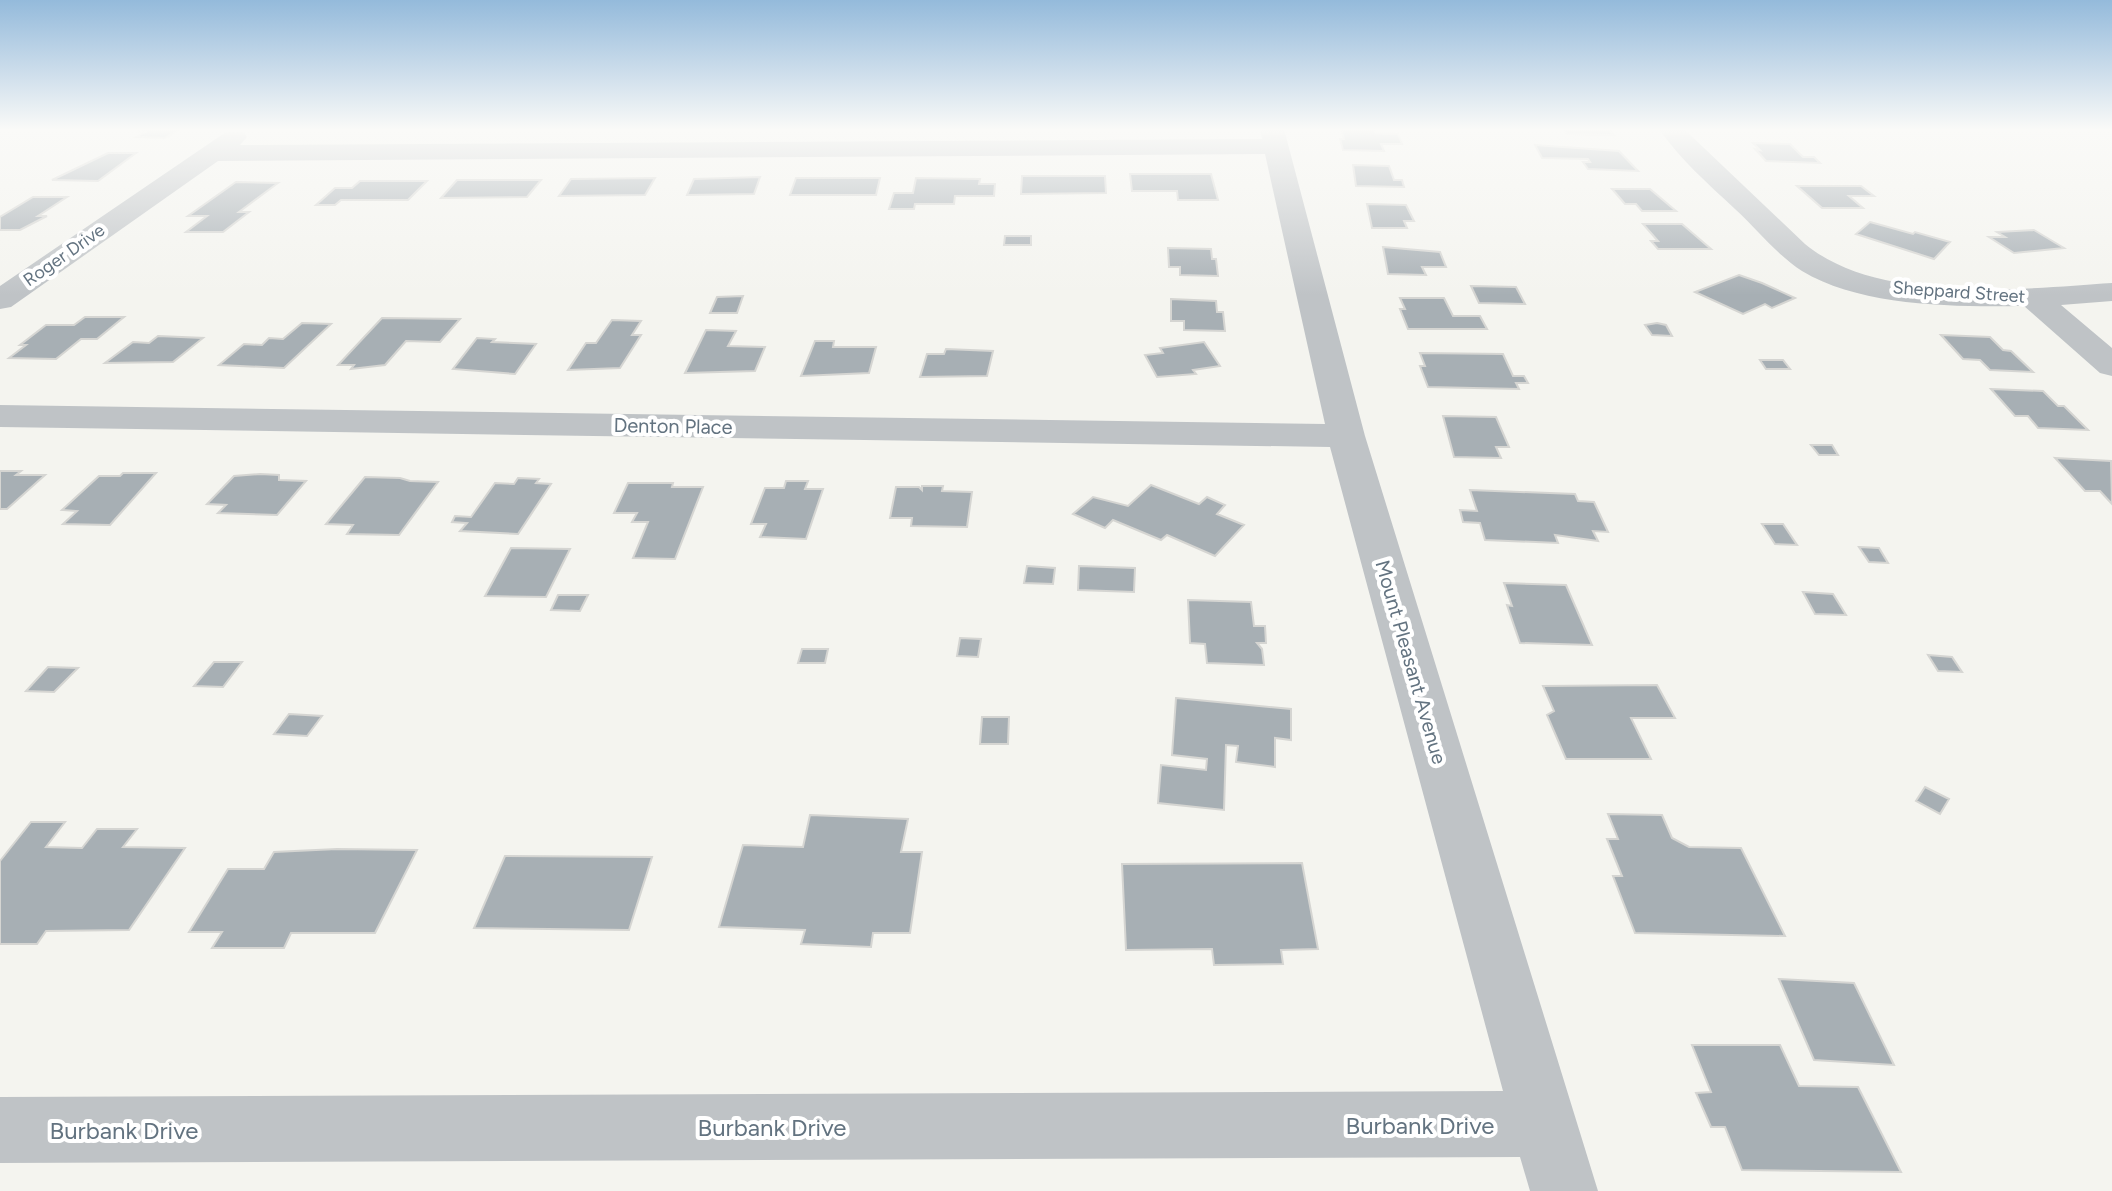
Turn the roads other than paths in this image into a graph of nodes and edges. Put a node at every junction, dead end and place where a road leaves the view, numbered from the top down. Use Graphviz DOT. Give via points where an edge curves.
graph roads {
  1 [pos="166,185"];
  2 [pos="1286,185"];
  3 [pos="1725,185"];
  4 [pos="2112,292"];
  5 [pos="2034,298"];
  6 [pos="0,300"];
  7 [pos="2112,366"];
  8 [pos="0,416"];
  9 [pos="1346,436"];
  10 [pos="1545,1124"];
  11 [pos="0,1130"];
  12 [pos="1564,1191"];
  1 -- 6 [label="street, Roger Drive"];
  2 -- 9 [label="street, Mount Pleasant Avenue"];
  3 -- 5 [label="street, Sheppard Street" via="1817,267 1915,292"];
  4 -- 5 [label="street, Sheppard Street"];
  5 -- 7 [label="street"];
  8 -- 9 [label="street, Denton Place"];
  9 -- 10 [label="street, Mount Pleasant Avenue"];
  10 -- 11 [label="street, Burbank Drive"];
  10 -- 12 [label="street, Mount Pleasant Avenue"];
}
